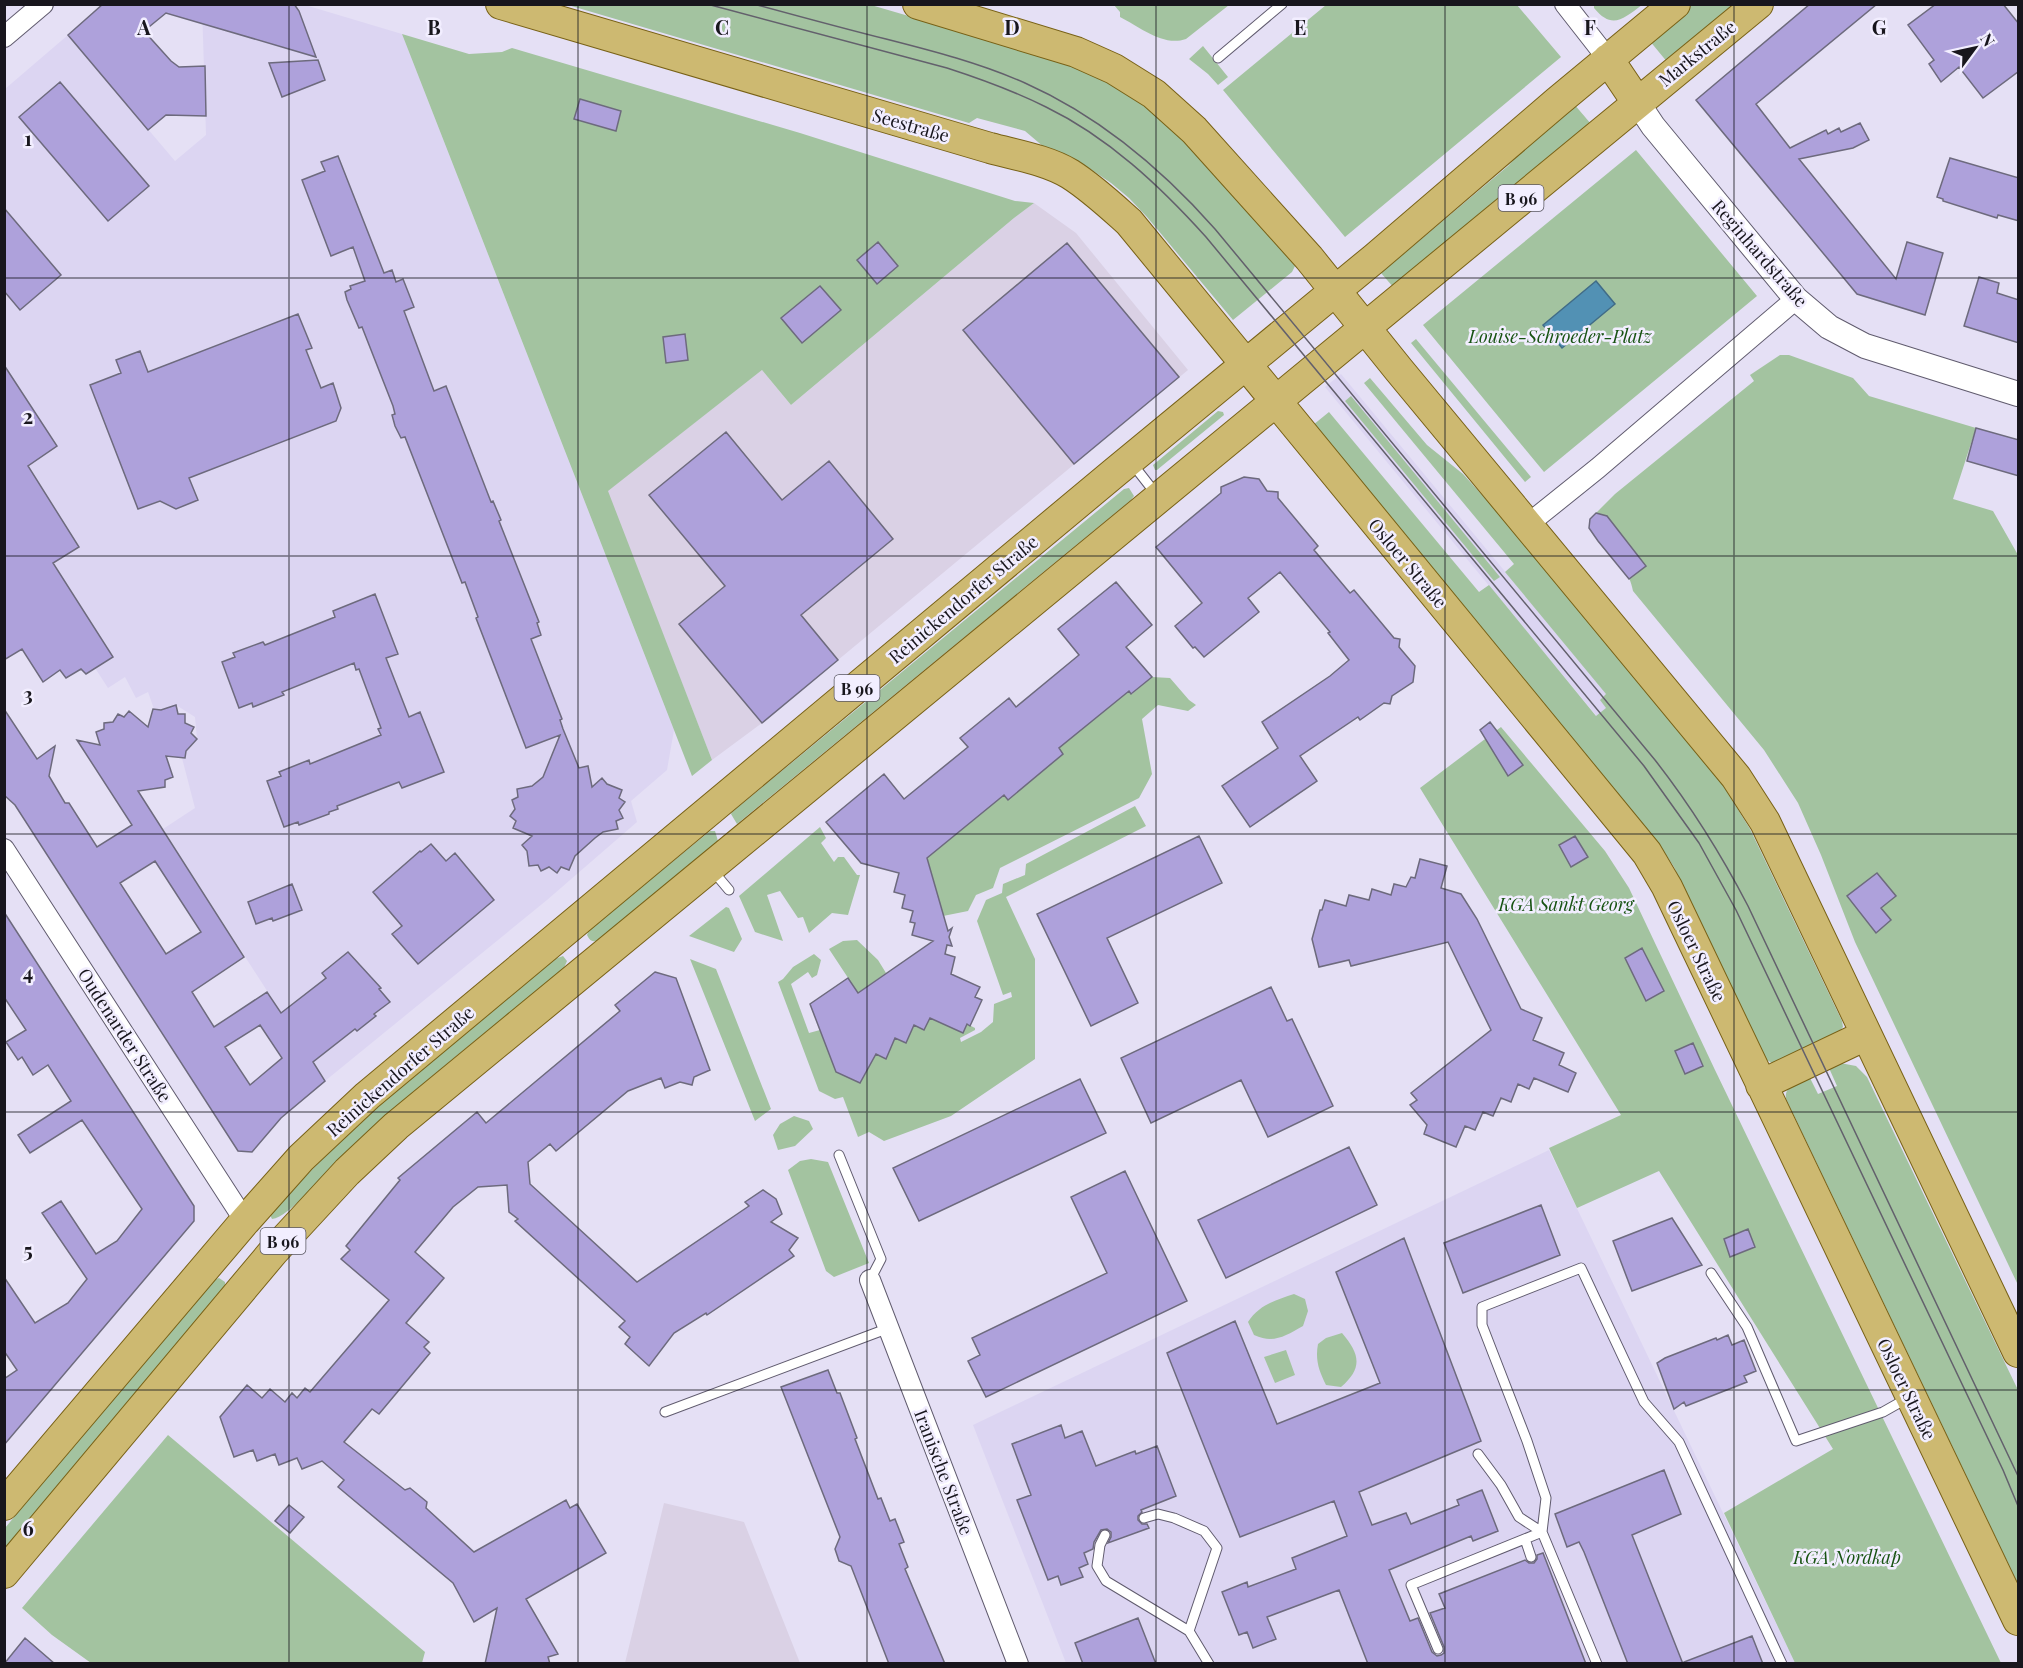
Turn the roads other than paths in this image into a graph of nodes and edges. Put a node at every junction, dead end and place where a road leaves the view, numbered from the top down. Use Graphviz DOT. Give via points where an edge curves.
graph roads {
  1 [pos="43,4"];
  2 [pos="501,4"];
  3 [pos="918,4"];
  4 [pos="1282,4"];
  5 [pos="1565,4"];
  6 [pos="1675,4"];
  7 [pos="1758,4"];
  8 [pos="4,37"];
  9 [pos="1218,58"];
  10 [pos="1608,59"];
  11 [pos="1637,102"];
  12 [pos="1336,291"];
  13 [pos="1796,300"];
  14 [pos="1365,327"];
  15 [pos="1246,364"];
  16 [pos="2019,394"];
  17 [pos="1276,401"];
  18 [pos="1129,461"];
  19 [pos="1159,498"];
  20 [pos="1527,525"];
  21 [pos="4,849"];
  22 [pos="565,932"];
  23 [pos="591,964"];
  24 [pos="1866,1035"];
  25 [pos="1761,1085"];
  26 [pos="839,1155"];
  27 [pos="245,1221"];
  28 [pos="273,1252"];
  29 [pos="1711,1273"];
  30 [pos="870,1280"];
  31 [pos="889,1328"];
  32 [pos="2019,1352"];
  33 [pos="1911,1396"];
  34 [pos="665,1412"];
  35 [pos="1478,1454"];
  36 [pos="4,1505"];
  37 [pos="1144,1518"];
  38 [pos="1542,1532"];
  39 [pos="1105,1535"];
  40 [pos="1525,1539"];
  41 [pos="1532,1557"];
  42 [pos="4,1574"];
  43 [pos="2019,1620"];
  44 [pos="1189,1631"];
  45 [pos="1438,1649"];
  46 [pos="1018,1664"];
  47 [pos="1209,1664"];
  48 [pos="1597,1664"];
  49 [pos="1782,1664"];
  1 -- 8 [label="street"];
  2 -- 15 [label="main road, Seestraße" via="1031,158 1069,173 1129,222"];
  3 -- 12 [label="main road" via="1076,52 1135,81 1194,130"];
  4 -- 9 [label="lane"];
  5 -- 10 [label="street"];
  6 -- 10 [label="main road, B 96"];
  7 -- 11 [label="main road, Markstraße / B 96"];
  10 -- 11 [label="main road"];
  10 -- 12 [label="main road, B 96"];
  11 -- 13 [label="street, Reginhardstraße"];
  11 -- 14 [label="main road, B 96"];
  12 -- 14 [label="main road"];
  12 -- 15 [label="main road, Reinickendorfer Straße / B 96"];
  13 -- 16 [label="street, Reginhardstraße" via="1829,327 1865,346"];
  13 -- 20 [label="street"];
  14 -- 17 [label="main road, B 96"];
  14 -- 20 [label="main road"];
  15 -- 17 [label="main road, Osloer Straße"];
  15 -- 18 [label="main road, Reinickendorfer Straße / B 96"];
  17 -- 19 [label="main road, B 96"];
  17 -- 25 [label="main road, Osloer Straße" via="1647,853"];
  18 -- 19 [label="lane"];
  18 -- 22 [label="main road, Reinickendorfer Straße / B 96"];
  19 -- 23 [label="main road, B 96" via="719,879"];
  20 -- 24 [label="main road" via="1750,797"];
  21 -- 27 [label="street, Oudenarder Straße"];
  22 -- 23 [label="main road"];
  22 -- 27 [label="main road, Reinickendorfer Straße / B 96" via="367,1095 301,1158"];
  23 -- 28 [label="main road, B 96" via="396,1126"];
  24 -- 25 [label="main road"];
  24 -- 32 [label="main road"];
  25 -- 33 [label="main road, Osloer Straße"];
  26 -- 30 [label="lane" via="881,1259"];
  27 -- 28 [label="main road, B 96"];
  27 -- 36 [label="main road, Reinickendorfer Straße / B 96"];
  28 -- 42 [label="main road, B 96"];
  29 -- 33 [label="lane" via="1747,1327 1796,1441 1883,1412"];
  30 -- 31 [label="street, Iranische Straße"];
  31 -- 34 [label="lane"];
  31 -- 46 [label="street, Iranische Straße"];
  33 -- 43 [label="main road, Osloer Straße"];
  35 -- 38 [label="lane" via="1519,1516"];
  37 -- 44 [label="lane" via="1158,1514 1174,1518 1204,1531 1217,1548"];
  38 -- 40 [label="lane"];
  38 -- 48 [label="lane"];
  38 -- 49 [label="lane" via="1546,1498 1482,1325 1482,1307 1581,1268 1644,1402 1679,1442"];
  39 -- 44 [label="lane" via="1097,1566 1106,1581"];
  40 -- 41 [label="lane"];
  40 -- 45 [label="lane" via="1411,1585"];
  44 -- 47 [label="lane"];
}
